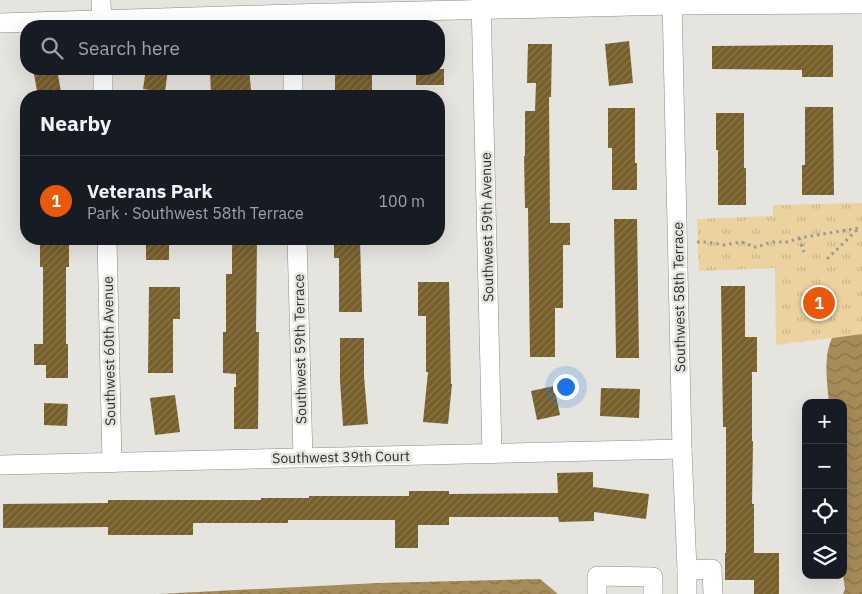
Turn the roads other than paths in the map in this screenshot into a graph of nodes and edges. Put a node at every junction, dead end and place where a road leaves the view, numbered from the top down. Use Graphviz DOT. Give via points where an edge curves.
graph roads {
  1 [pos="101,0"];
  2 [pos="672,2"];
  3 [pos="862,4"];
  4 [pos="481,5"];
  5 [pos="291,13"];
  6 [pos="102,20"];
  7 [pos="159,20"];
  8 [pos="0,23"];
  9 [pos="20,23"];
  10 [pos="103,75"];
  11 [pos="293,75"];
  12 [pos="103,90"];
  13 [pos="294,90"];
  14 [pos="107,245"];
  15 [pos="297,245"];
  16 [pos="682,449"];
  17 [pos="492,454"];
  18 [pos="303,458"];
  19 [pos="112,463"];
  20 [pos="0,465"];
  21 [pos="687,570"];
  22 [pos="597,594"];
  23 [pos="653,594"];
  24 [pos="686,594"];
  25 [pos="713,594"];
  1 -- 6 [label="street"];
  2 -- 3 [label="street"];
  2 -- 4 [label="street"];
  2 -- 16 [label="street, Southwest 58th Terrace"];
  4 -- 5 [label="street"];
  4 -- 17 [label="street, Southwest 59th Avenue"];
  5 -- 7 [label="street"];
  8 -- 9 [label="street"];
  10 -- 12 [label="street"];
  11 -- 13 [label="street"];
  14 -- 19 [label="street, Southwest 60th Avenue"];
  15 -- 18 [label="street, Southwest 59th Terrace"];
  16 -- 17 [label="street, Southwest 39th Court"];
  16 -- 21 [label="street, Southwest 58th Terrace"];
  17 -- 18 [label="street, Southwest 39th Court"];
  18 -- 19 [label="street, Southwest 39th Court"];
  19 -- 20 [label="street, Southwest 39th Court"];
  21 -- 24 [label="street, Southwest 58th Terrace"];
  21 -- 25 [label="street" via="712,569"];
  22 -- 23 [label="street" via="597,576 653,577"];
}
